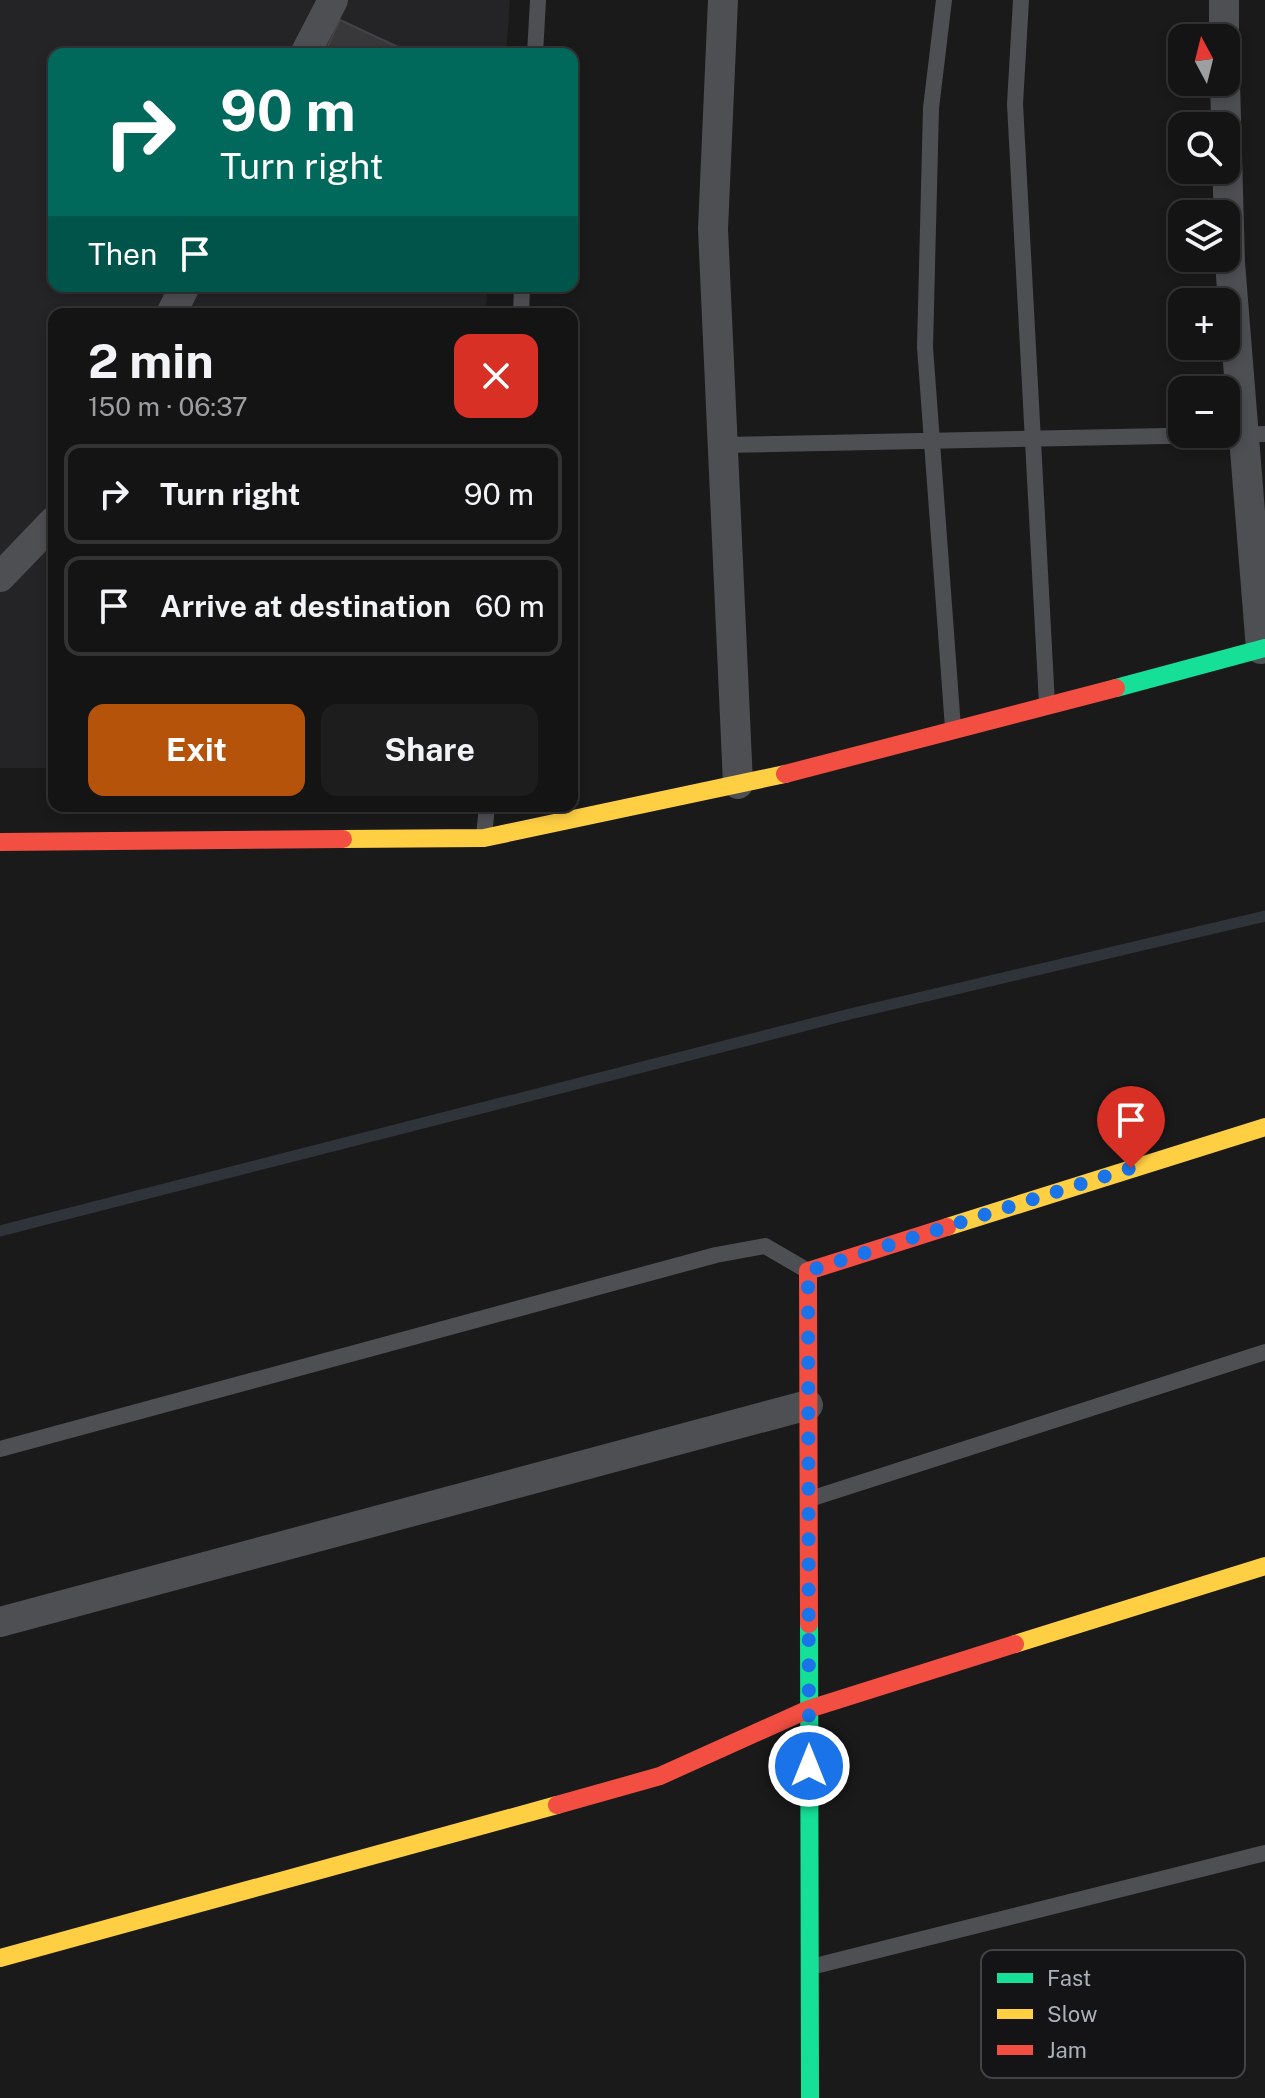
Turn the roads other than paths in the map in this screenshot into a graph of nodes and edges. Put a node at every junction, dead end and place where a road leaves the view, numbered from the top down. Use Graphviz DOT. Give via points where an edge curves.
graph roads {
  1 [pos="333,0"];
  2 [pos="538,0"];
  3 [pos="723,0"];
  4 [pos="944,0"];
  5 [pos="1021,0"];
  6 [pos="1224,0"];
  7 [pos="1224,24"];
  8 [pos="308,48"];
  9 [pos="535,48"];
  10 [pos="1225,96"];
  11 [pos="1254,434"];
  12 [pos="1033,437"];
  13 [pos="932,438"];
  14 [pos="722,445"];
  15 [pos="48,527"];
  16 [pos="0,577"];
  17 [pos="1263,649"];
  18 [pos="1047,705"];
  19 [pos="953,731"];
  20 [pos="738,784"];
  21 [pos="486,812"];
  22 [pos="484,838"];
  23 [pos="0,842"];
  24 [pos="1265,1127"];
  25 [pos="808,1271"];
  26 [pos="1265,1352"];
  27 [pos="808,1405"];
  28 [pos="0,1449"];
  29 [pos="808,1499"];
  30 [pos="1265,1566"];
  31 [pos="0,1622"];
  32 [pos="809,1709"];
  33 [pos="1265,1853"];
  34 [pos="0,1958"];
  35 [pos="810,1967"];
  36 [pos="810,2098"];
  1 -- 8 [label="street"];
  2 -- 9 [label="lane"];
  3 -- 14 [label="street" via="713,229"];
  4 -- 13 [label="lane" via="931,108 925,347"];
  5 -- 12 [label="lane" via="1015,104"];
  6 -- 7 [label="street"];
  10 -- 11 [label="street" via="1230,263"];
  11 -- 12 [label="lane"];
  11 -- 17 [label="street"];
  12 -- 13 [label="lane"];
  12 -- 18 [label="lane"];
  13 -- 14 [label="lane"];
  13 -- 19 [label="lane"];
  14 -- 20 [label="street"];
  15 -- 16 [label="street"];
  17 -- 18 [label="street"];
  18 -- 19 [label="street"];
  19 -- 20 [label="street"];
  20 -- 22 [label="street"];
  21 -- 22 [label="lane"];
  22 -- 23 [label="street"];
  24 -- 25 [label="street"];
  25 -- 27 [label="street"];
  25 -- 28 [label="lane" via="765,1246 716,1255"];
  26 -- 29 [label="lane"];
  27 -- 29 [label="street"];
  27 -- 31 [label="street"];
  29 -- 32 [label="street"];
  30 -- 32 [label="street"];
  32 -- 34 [label="street" via="660,1776"];
  32 -- 35 [label="street"];
  33 -- 35 [label="lane"];
  35 -- 36 [label="street"];
}
